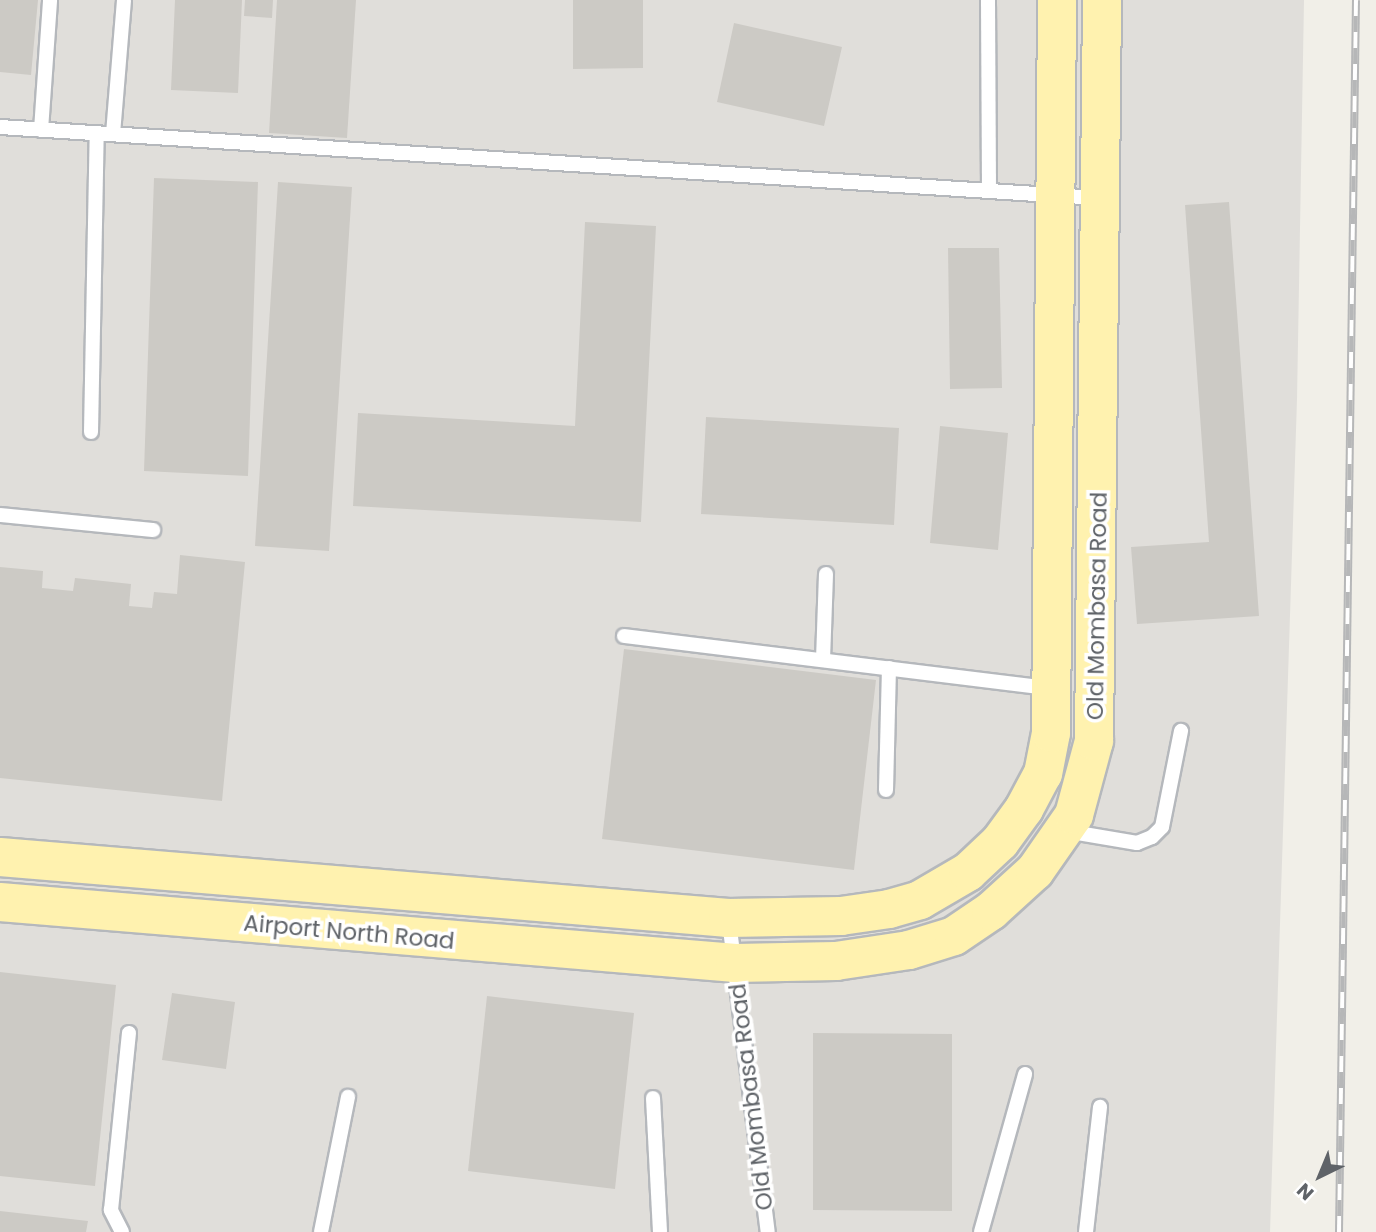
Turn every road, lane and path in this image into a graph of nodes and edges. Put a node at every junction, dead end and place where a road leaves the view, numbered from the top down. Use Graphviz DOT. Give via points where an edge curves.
graph roads {
  1 [pos="50,0"];
  2 [pos="124,0"];
  3 [pos="988,0"];
  4 [pos="1057,0"];
  5 [pos="1101,0"];
  6 [pos="0,127"];
  7 [pos="41,130"];
  8 [pos="105,134"];
  9 [pos="989,191"];
  10 [pos="1057,194"];
  11 [pos="1101,198"];
  12 [pos="91,432"];
  13 [pos="0,515"];
  14 [pos="153,530"];
  15 [pos="825,574"];
  16 [pos="624,636"];
  17 [pos="823,660"];
  18 [pos="890,668"];
  19 [pos="1054,688"];
  20 [pos="1181,731"];
  21 [pos="886,790"];
  22 [pos="1064,831"];
  23 [pos="15,858"];
  24 [pos="13,904"];
  25 [pos="710,917"];
  26 [pos="697,961"];
  27 [pos="735,963"];
  28 [pos="129,1033"];
  29 [pos="1025,1074"];
  30 [pos="348,1097"];
  31 [pos="653,1098"];
  32 [pos="1100,1107"];
  33 [pos="122,1232"];
  34 [pos="321,1232"];
  35 [pos="660,1232"];
  36 [pos="768,1232"];
  37 [pos="981,1232"];
  38 [pos="1086,1232"];
  1 -- 7 [label="lane"];
  2 -- 8 [label="lane"];
  3 -- 9 [label="lane"];
  4 -- 10 [label="main road, Old Mombasa Road"];
  5 -- 11 [label="main road, Old Mombasa Road"];
  6 -- 7 [label="lane"];
  7 -- 8 [label="lane"];
  8 -- 9 [label="lane"];
  8 -- 12 [label="lane"];
  9 -- 10 [label="lane"];
  10 -- 11 [label="lane"];
  10 -- 19 [label="main road, Old Mombasa Road"];
  11 -- 22 [label="main road, Old Mombasa Road" via="1098,692 1091,764"];
  13 -- 14 [label="lane"];
  15 -- 17 [label="lane"];
  16 -- 17 [label="lane"];
  17 -- 18 [label="lane"];
  18 -- 19 [label="lane"];
  18 -- 21 [label="lane"];
  19 -- 25 [label="main road, Old Mombasa Road" via="1043,774 1000,842 968,872 920,900 889,909 841,916"];
  20 -- 22 [label="lane" via="1162,827 1152,837 1137,843"];
  22 -- 27 [label="main road, Old Mombasa Road" via="1014,892 954,936 868,958"];
  23 -- 24 [label="main road"];
  23 -- 25 [label="main road, Airport North Road"];
  24 -- 26 [label="main road, Airport North Road"];
  25 -- 27 [label="lane, Old Mombasa Road"];
  26 -- 27 [label="main road, Old Mombasa Road"];
  27 -- 36 [label="lane, Old Mombasa Road"];
  28 -- 33 [label="lane" via="111,1210"];
  29 -- 37 [label="lane"];
  30 -- 34 [label="lane"];
  31 -- 35 [label="lane"];
  32 -- 38 [label="lane"];
}
